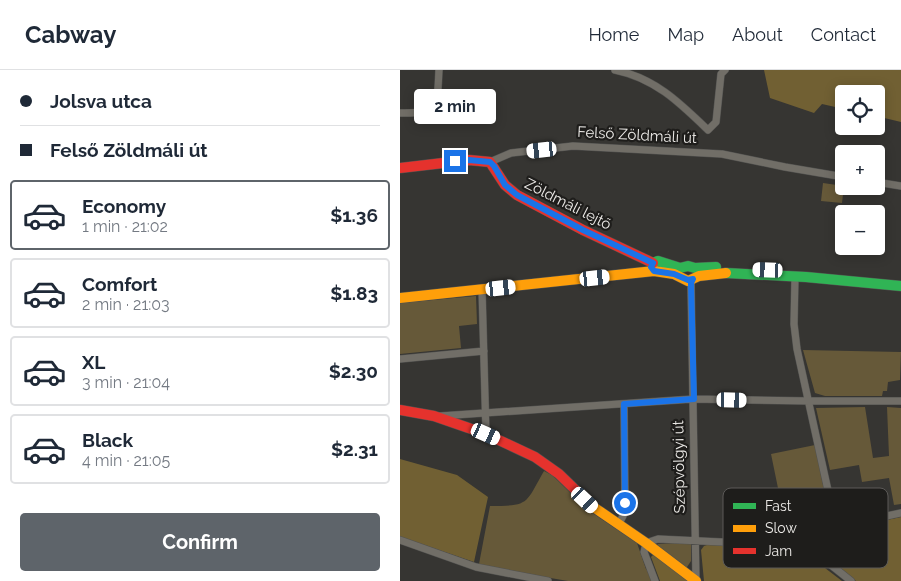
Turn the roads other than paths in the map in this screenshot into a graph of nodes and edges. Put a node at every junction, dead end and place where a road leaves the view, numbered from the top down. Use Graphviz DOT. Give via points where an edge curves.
graph roads {
  1 [pos="439,70"];
  2 [pos="615,70"];
  3 [pos="725,70"];
  4 [pos="400,113"];
  5 [pos="490,162"];
  6 [pos="400,168"];
  7 [pos="835,175"];
  8 [pos="885,183"];
  9 [pos="901,186"];
  10 [pos="651,265"];
  11 [pos="795,274"];
  12 [pos="692,276"];
  13 [pos="901,281"];
  14 [pos="901,286"];
  15 [pos="482,290"];
  16 [pos="400,298"];
  17 [pos="484,351"];
  18 [pos="400,359"];
  19 [pos="694,399"];
  20 [pos="810,401"];
  21 [pos="901,401"];
  22 [pos="624,404"];
  23 [pos="400,410"];
  24 [pos="485,412"];
  25 [pos="434,416"];
  26 [pos="486,434"];
  27 [pos="828,488"];
  28 [pos="901,512"];
  29 [pos="888,515"];
  30 [pos="618,525"];
  31 [pos="400,540"];
  32 [pos="695,540"];
  33 [pos="723,542"];
  34 [pos="646,543"];
  35 [pos="835,568"];
  36 [pos="548,581"];
  37 [pos="655,581"];
  38 [pos="696,581"];
  39 [pos="851,581"];
  1 -- 4 [label="street" via="438,97 433,107 426,111"];
  2 -- 3 [label="street" via="640,77 668,93 708,130 716,122 721,74"];
  5 -- 6 [label="street, Felső Zöldmáli út" via="469,160"];
  5 -- 7 [label="street, Felső Zöldmáli út" via="511,153 573,146 722,154"];
  5 -- 10 [label="street, Zöldmáli lejtő" via="505,185 517,195"];
  8 -- 9 [label="street"];
  10 -- 12 [label="street" via="674,274"];
  10 -- 12 [label="street" via="658,261 680,268 688,266"];
  10 -- 15 [label="street" via="633,274"];
  11 -- 12 [label="street"];
  11 -- 13 [label="street"];
  11 -- 14 [label="street"];
  11 -- 20 [label="street" via="794,324"];
  12 -- 19 [label="street, Szépvölgyi út" via="689,283 692,292"];
  15 -- 16 [label="street"];
  15 -- 17 [label="street"];
  17 -- 18 [label="street"];
  17 -- 24 [label="street"];
  19 -- 20 [label="street"];
  19 -- 22 [label="street"];
  19 -- 32 [label="street, Szépvölgyi út"];
  20 -- 21 [label="street"];
  20 -- 27 [label="street"];
  22 -- 24 [label="street"];
  22 -- 30 [label="street" via="625,503"];
  23 -- 25 [label="street"];
  24 -- 25 [label="street"];
  24 -- 26 [label="street"];
  25 -- 26 [label="street"];
  26 -- 30 [label="street" via="549,465 596,510"];
  28 -- 29 [label="street"];
  30 -- 34 [label="street"];
  31 -- 36 [label="street" via="476,567"];
  32 -- 33 [label="street"];
  32 -- 34 [label="street" via="658,539"];
  32 -- 38 [label="street, Szépvölgyi út"];
  34 -- 37 [label="street" via="644,552"];
  34 -- 38 [label="street"];
  35 -- 39 [label="street"];
}
